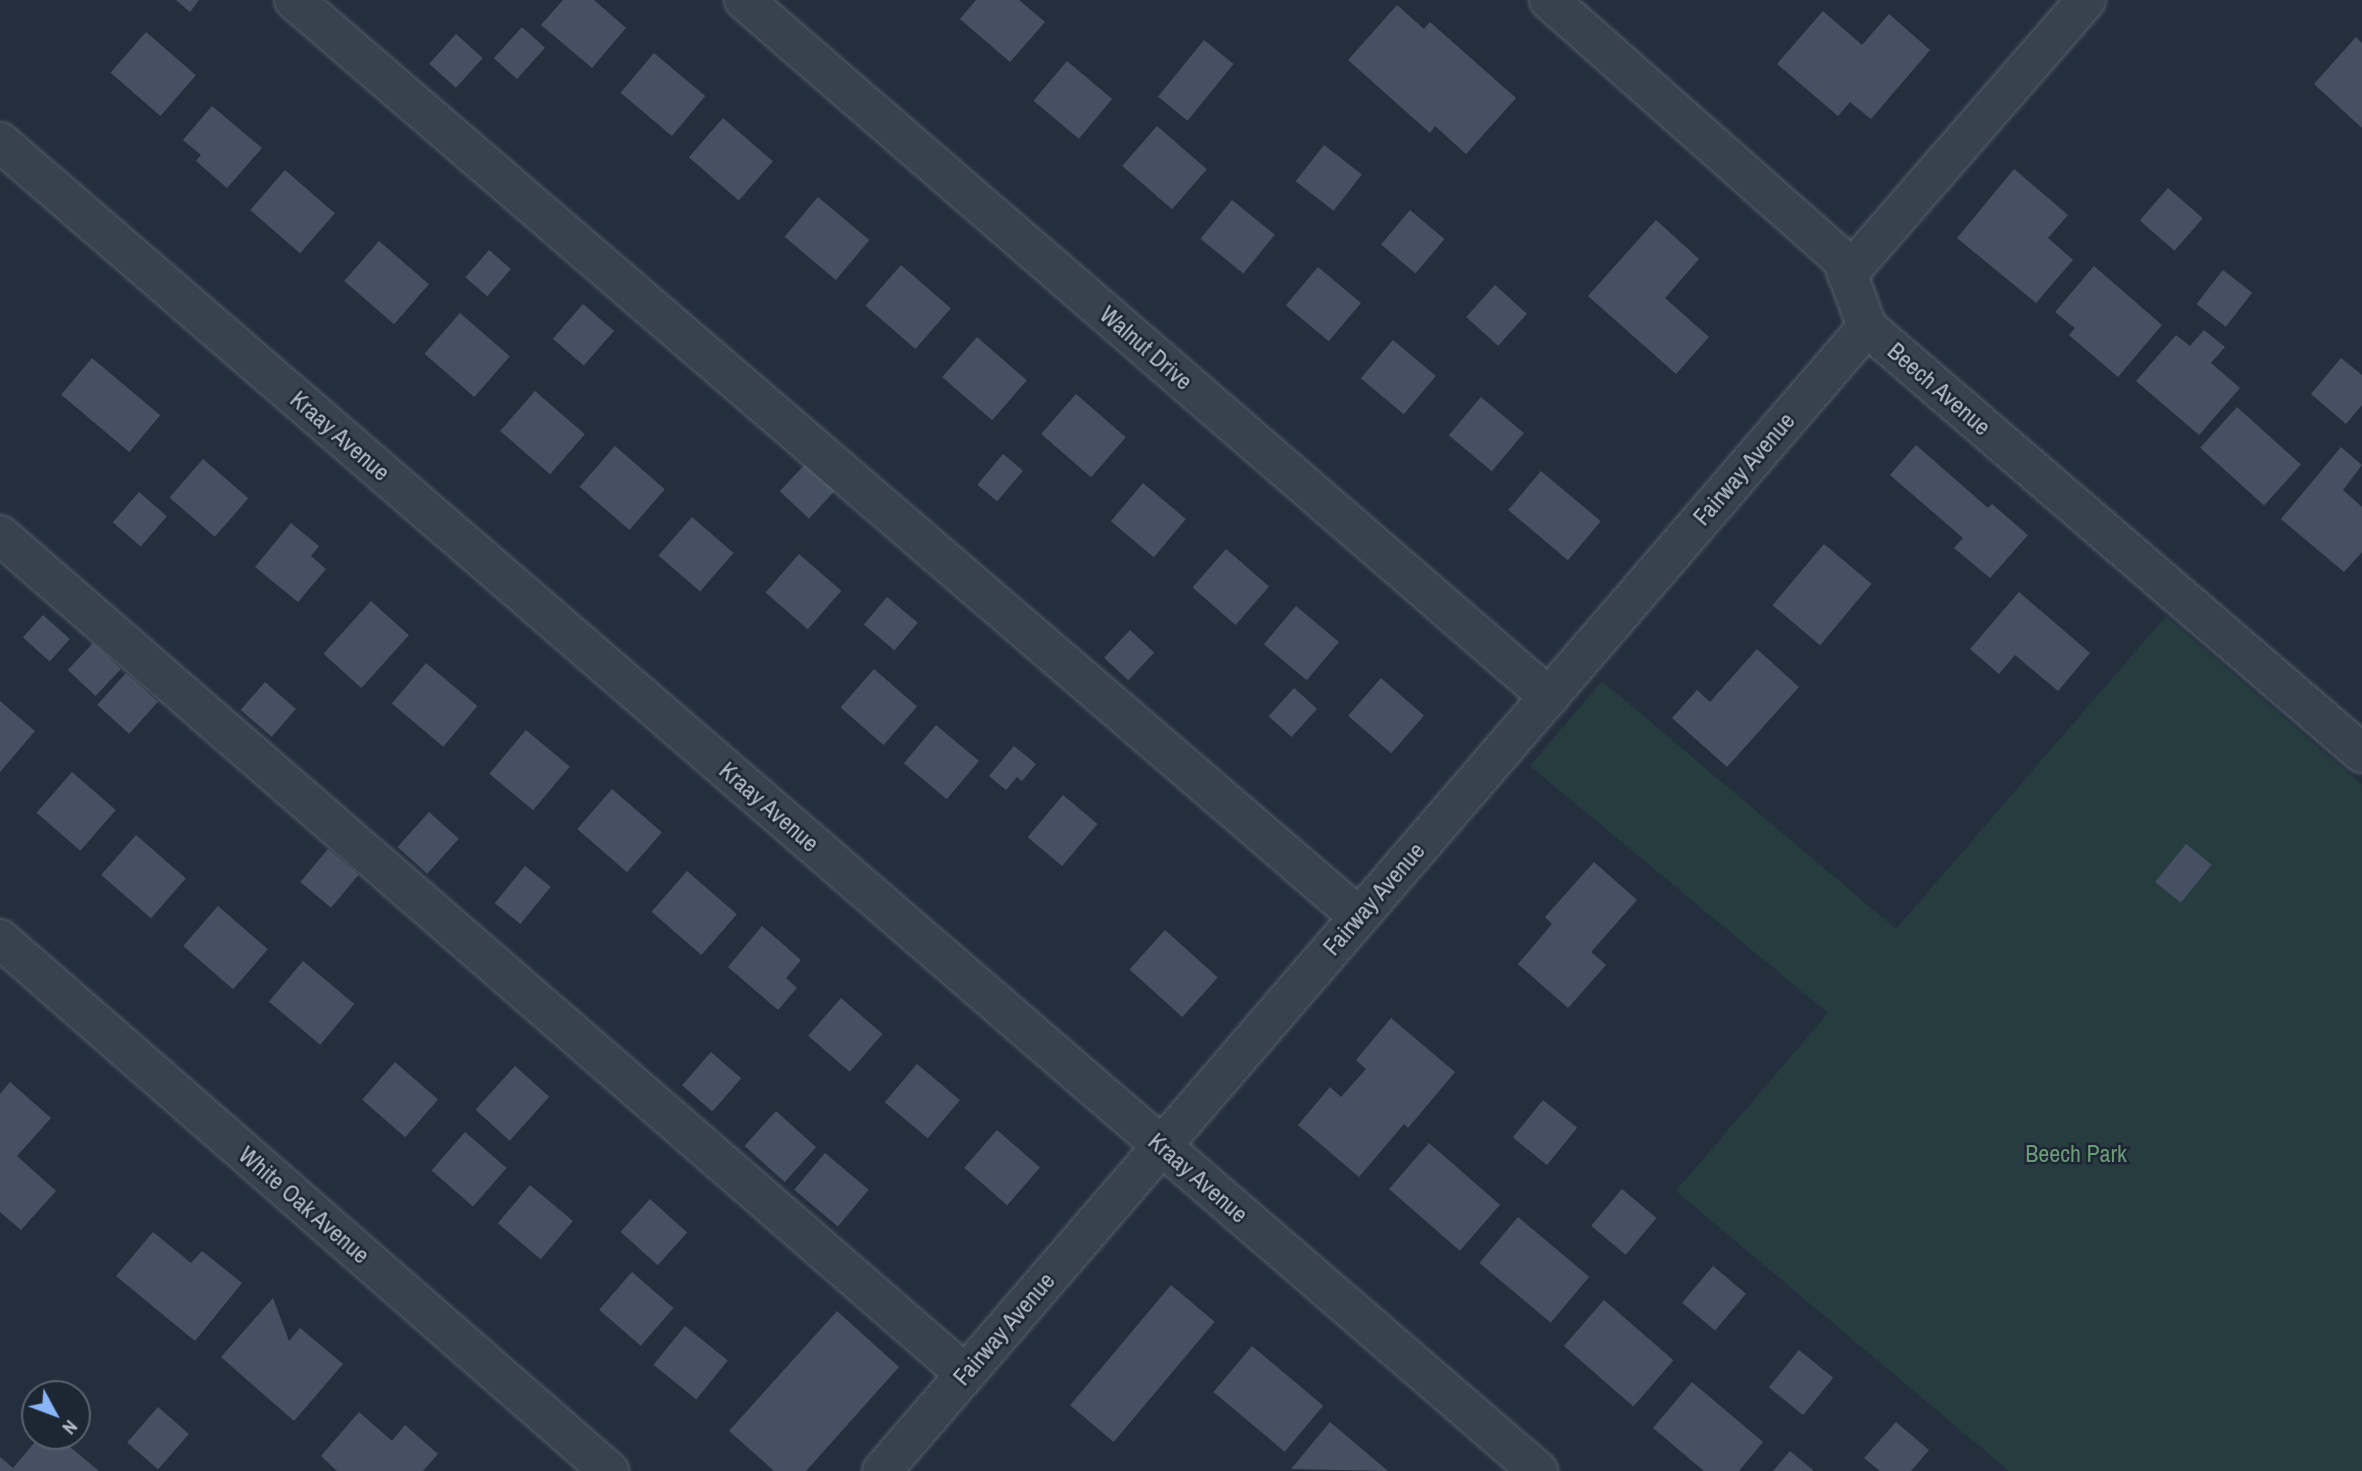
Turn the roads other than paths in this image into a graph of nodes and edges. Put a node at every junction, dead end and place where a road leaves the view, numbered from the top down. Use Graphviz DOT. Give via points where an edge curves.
graph roads {
  1 [pos="294,0"];
  2 [pos="744,0"];
  3 [pos="1549,0"];
  4 [pos="2086,0"];
  5 [pos="0,142"];
  6 [pos="1847,275"];
  7 [pos="1867,327"];
  8 [pos="0,535"];
  9 [pos="1549,697"];
  10 [pos="2362,753"];
  11 [pos="1359,917"];
  12 [pos="0,939"];
  13 [pos="1161,1146"];
  14 [pos="965,1374"];
  15 [pos="609,1471"];
  16 [pos="881,1471"];
  17 [pos="1538,1471"];
  1 -- 11 [label="street"];
  2 -- 9 [label="street, Walnut Drive"];
  3 -- 6 [label="street, Beech Avenue" via="1842,259"];
  4 -- 6 [label="street"];
  5 -- 13 [label="street, Kraay Avenue"];
  6 -- 7 [label="street, Beech Avenue"];
  7 -- 9 [label="street, Fairway Avenue"];
  7 -- 10 [label="street, Beech Avenue"];
  8 -- 14 [label="street"];
  9 -- 11 [label="street, Fairway Avenue"];
  11 -- 13 [label="street, Fairway Avenue"];
  12 -- 15 [label="street, White Oak Avenue"];
  13 -- 14 [label="street, Fairway Avenue"];
  13 -- 17 [label="street, Kraay Avenue"];
  14 -- 16 [label="street, Fairway Avenue"];
}
